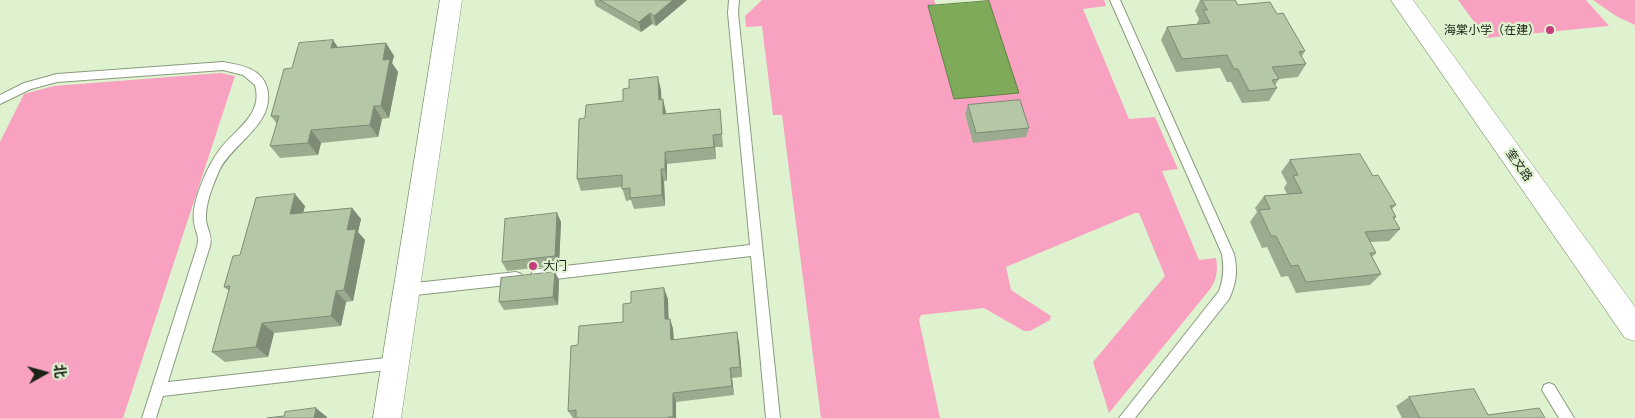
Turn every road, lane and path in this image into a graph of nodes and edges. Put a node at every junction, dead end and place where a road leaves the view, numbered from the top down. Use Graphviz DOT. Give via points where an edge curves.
graph roads {
  1 [pos="451,0"];
  2 [pos="734,0"];
  3 [pos="1115,0"];
  4 [pos="1402,0"];
  5 [pos="0,100"];
  6 [pos="757,250"];
  7 [pos="406,290"];
  8 [pos="1635,329"];
  9 [pos="395,363"];
  10 [pos="158,390"];
  11 [pos="1549,390"];
  12 [pos="150,418"];
  13 [pos="387,418"];
  14 [pos="774,418"];
  15 [pos="1126,418"];
  16 [pos="1567,418"];
  1 -- 7 [label="street"];
  2 -- 6 [label="lane"];
  3 -- 15 [label="lane" via="1228,254 1231,270 1230,283 1224,295"];
  4 -- 8 [label="street, 奎文路"];
  5 -- 10 [label="lane" via="28,86 57,78 222,66 243,69 262,87 263,102 258,116 216,165 200,220 205,234 203,249"];
  6 -- 7 [label="lane"];
  6 -- 14 [label="lane"];
  7 -- 9 [label="street"];
  9 -- 10 [label="lane"];
  9 -- 13 [label="street"];
  10 -- 12 [label="lane"];
  11 -- 16 [label="lane"];
}
